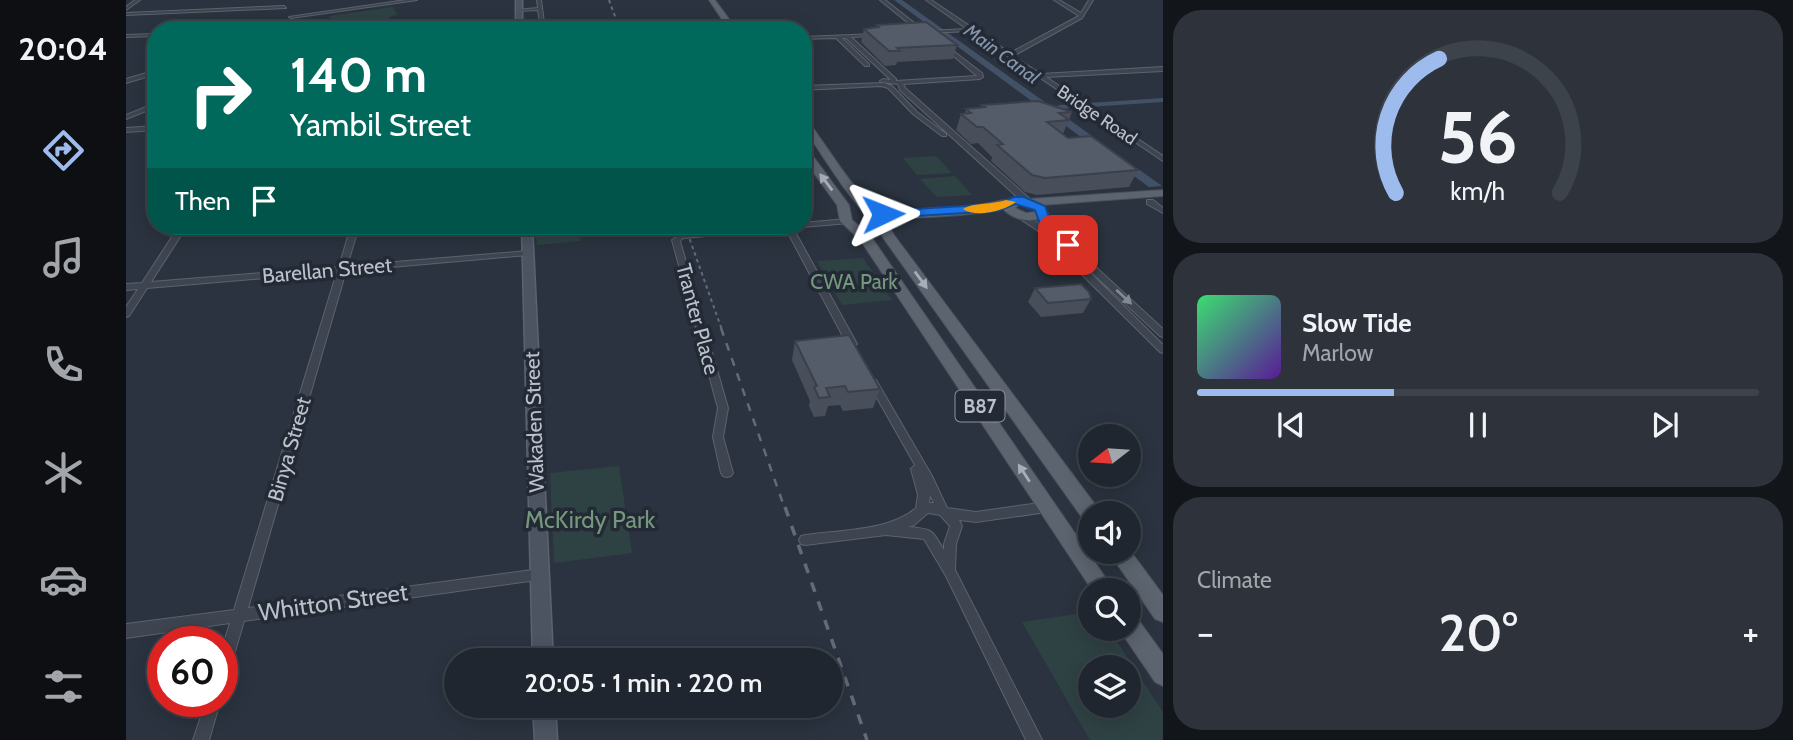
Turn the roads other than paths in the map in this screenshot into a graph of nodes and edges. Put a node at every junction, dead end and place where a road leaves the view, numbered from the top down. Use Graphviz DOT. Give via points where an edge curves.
graph roads {
  1 [pos="138,0"];
  2 [pos="277,0"];
  3 [pos="415,0"];
  4 [pos="519,0"];
  5 [pos="539,0"];
  6 [pos="704,0"];
  7 [pos="712,0"];
  8 [pos="882,0"];
  9 [pos="928,0"];
  10 [pos="1056,0"];
  11 [pos="1091,0"];
  12 [pos="284,7"];
  13 [pos="541,9"];
  14 [pos="519,10"];
  15 [pos="126,11"];
  16 [pos="1083,13"];
  17 [pos="291,17"];
  18 [pos="291,21"];
  19 [pos="519,21"];
  20 [pos="542,21"];
  21 [pos="719,21"];
  22 [pos="727,21"];
  23 [pos="969,30"];
  24 [pos="925,32"];
  25 [pos="911,33"];
  26 [pos="887,34"];
  27 [pos="147,35"];
  28 [pos="126,36"];
  29 [pos="837,36"];
  30 [pos="847,36"];
  31 [pos="812,37"];
  32 [pos="1009,56"];
  33 [pos="1163,69"];
  34 [pos="147,75"];
  35 [pos="1039,76"];
  36 [pos="126,81"];
  37 [pos="892,83"];
  38 [pos="812,87"];
  39 [pos="147,109"];
  40 [pos="126,117"];
  41 [pos="939,124"];
  42 [pos="147,129"];
  43 [pos="126,130"];
  44 [pos="812,133"];
  45 [pos="951,141"];
  46 [pos="1163,159"];
  47 [pos="812,162"];
  48 [pos="1158,197"];
  49 [pos="1010,202"];
  50 [pos="1028,202"];
  51 [pos="1163,211"];
  52 [pos="1042,214"];
  53 [pos="1018,215"];
  54 [pos="878,218"];
  55 [pos="848,220"];
  56 [pos="812,224"];
  57 [pos="177,235"];
  58 [pos="352,235"];
  59 [pos="527,235"];
  60 [pos="692,235"];
  61 [pos="794,235"];
  62 [pos="528,253"];
  63 [pos="343,268"];
  64 [pos="145,285"];
  65 [pos="126,287"];
  66 [pos="126,314"];
  67 [pos="1143,315"];
  68 [pos="1128,316"];
  69 [pos="1163,334"];
  70 [pos="1163,350"];
  71 [pos="856,351"];
  72 [pos="869,375"];
  73 [pos="909,446"];
  74 [pos="727,473"];
  75 [pos="1081,501"];
  76 [pos="1047,507"];
  77 [pos="945,512"];
  78 [pos="920,513"];
  79 [pos="976,517"];
  80 [pos="886,530"];
  81 [pos="954,533"];
  82 [pos="927,535"];
  83 [pos="806,540"];
  84 [pos="1128,564"];
  85 [pos="950,572"];
  86 [pos="540,575"];
  87 [pos="1096,578"];
  88 [pos="1163,612"];
  89 [pos="241,615"];
  90 [pos="237,626"];
  91 [pos="126,631"];
  92 [pos="1140,641"];
  93 [pos="543,648"];
  94 [pos="1163,674"];
  95 [pos="208,717"];
  96 [pos="545,718"];
  97 [pos="201,740"];
  98 [pos="546,740"];
  99 [pos="1034,740"];
  1 -- 15 [label="street"];
  2 -- 12 [label="street"];
  3 -- 17 [label="street"];
  4 -- 14 [label="street"];
  5 -- 13 [label="street"];
  6 -- 21 [label="main road"];
  7 -- 22 [label="main road"];
  8 -- 24 [label="street"];
  9 -- 23 [label="street, Bridge Road"];
  10 -- 16 [label="street"];
  11 -- 16 [label="street"];
  12 -- 15 [label="street"];
  12 -- 17 [label="street"];
  13 -- 14 [label="street"];
  13 -- 20 [label="street"];
  14 -- 19 [label="street"];
  16 -- 32 [label="street"];
  17 -- 18 [label="street"];
  23 -- 24 [label="street"];
  23 -- 32 [label="street, Bridge Road"];
  24 -- 25 [label="street"];
  24 -- 37 [label="street" via="980,77"];
  26 -- 30 [label="street"];
  27 -- 28 [label="street"];
  29 -- 30 [label="street"];
  29 -- 31 [label="street"];
  29 -- 37 [label="street"];
  30 -- 37 [label="street"];
  32 -- 35 [label="street, Bridge Road"];
  33 -- 35 [label="street"];
  34 -- 36 [label="street"];
  35 -- 46 [label="street, Bridge Road"];
  37 -- 38 [label="street"];
  37 -- 41 [label="street"];
  37 -- 45 [label="street" via="915,113"];
  39 -- 40 [label="street"];
  41 -- 45 [label="street" via="937,128"];
  41 -- 50 [label="street"];
  42 -- 43 [label="street"];
  44 -- 54 [label="main road"];
  45 -- 49 [label="street" via="1014,198"];
  55 -- 47 [label="main road, one-way" via="843,205"];
  48 -- 50 [label="main road"];
  48 -- 51 [label="street"];
  48 -- 52 [label="main road"];
  49 -- 50 [label="main road"];
  49 -- 53 [label="main road" via="1009,209"];
  49 -- 54 [label="main road"];
  50 -- 52 [label="main road" via="1039,206"];
  52 -- 53 [label="main road"];
  52 -- 67 [label="street, one-way" via="1049,228"];
  53 -- 54 [label="main road"];
  53 -- 68 [label="street" via="1040,228"];
  54 -- 55 [label="main road" via="866,229"];
  54 -- 75 [label="main road, B87, one-way"];
  55 -- 56 [label="street"];
  76 -- 55 [label="main road, B87, one-way" via="866,238"];
  57 -- 64 [label="street"];
  58 -- 63 [label="street, Binya Street"];
  59 -- 62 [label="street, Wakaden Street"];
  60 -- 74 [label="street, Tranter Place" via="676,240 723,408 718,437"];
  61 -- 71 [label="street"];
  62 -- 63 [label="street, Barellan Street"];
  62 -- 86 [label="street, Wakaden Street"];
  63 -- 64 [label="street, Barellan Street"];
  63 -- 89 [label="street, Binya Street"];
  64 -- 65 [label="street, Barellan Street"];
  64 -- 66 [label="street"];
  67 -- 68 [label="street"];
  67 -- 69 [label="street"];
  68 -- 70 [label="street"];
  72 -- 73 [label="street"];
  73 -- 77 [label="street"];
  73 -- 78 [label="street" via="923,487"];
  76 -- 79 [label="street"];
  76 -- 87 [label="main road, B87"];
  77 -- 78 [label="street" via="932,508"];
  77 -- 79 [label="street"];
  77 -- 81 [label="street" via="954,522"];
  78 -- 80 [label="street"];
  78 -- 82 [label="street" via="918,525"];
  79 -- 81 [label="street"];
  80 -- 82 [label="street"];
  80 -- 83 [label="street"];
  81 -- 82 [label="street" via="941,540"];
  81 -- 85 [label="street"];
  82 -- 85 [label="street"];
  84 -- 88 [label="main road"];
  85 -- 99 [label="street"];
  86 -- 89 [label="street, Whitton Street"];
  86 -- 93 [label="street, Wakaden Street"];
  89 -- 90 [label="street, Binya Street"];
  89 -- 91 [label="street, Whitton Street"];
  92 -- 94 [label="main road"];
  95 -- 97 [label="street"];
  96 -- 98 [label="street"];
}
